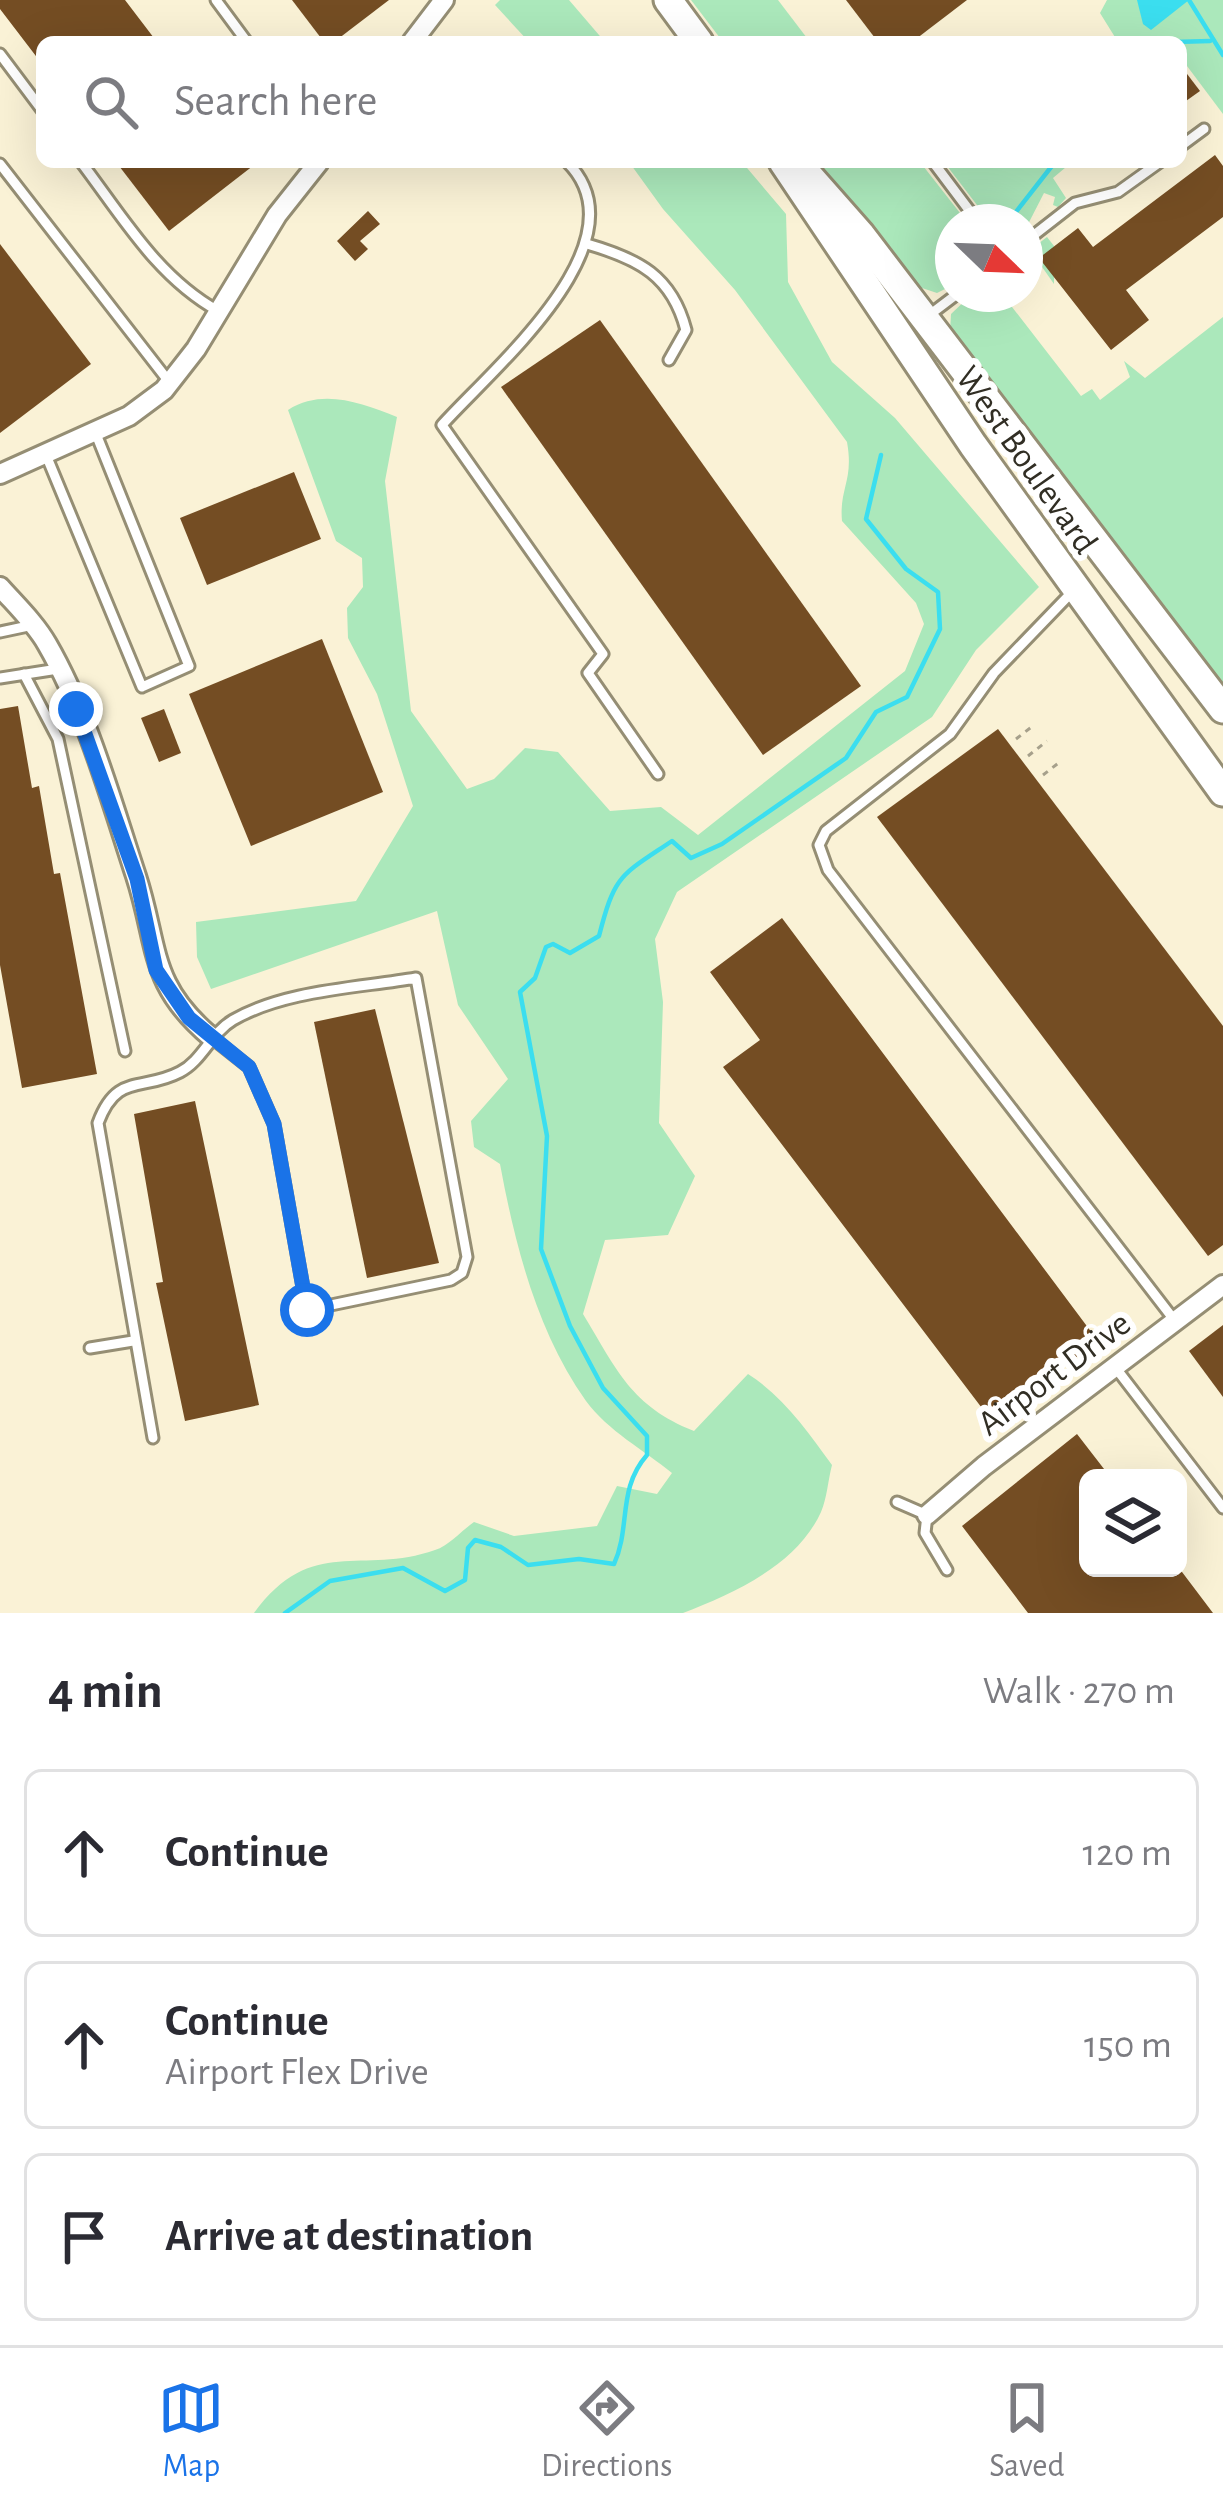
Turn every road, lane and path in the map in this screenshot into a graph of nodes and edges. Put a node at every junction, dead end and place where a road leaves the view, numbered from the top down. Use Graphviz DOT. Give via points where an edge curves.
graph roads {
  1 [pos="216,0"];
  2 [pos="445,0"];
  3 [pos="668,0"];
  4 [pos="243,36"];
  5 [pos="417,36"];
  6 [pos="695,36"];
  7 [pos="0,54"];
  8 [pos="36,102"];
  9 [pos="1204,129"];
  10 [pos="1187,142"];
  11 [pos="0,164"];
  12 [pos="86,168"];
  13 [pos="314,168"];
  14 [pos="570,168"];
  15 [pos="787,168"];
  16 [pos="802,168"];
  17 [pos="937,168"];
  18 [pos="1152,168"];
  19 [pos="964,204"];
  20 [pos="1043,228"];
  21 [pos="587,244"];
  22 [pos="218,311"];
  23 [pos="935,311"];
  24 [pos="925,319"];
  25 [pos="669,360"];
  26 [pos="170,383"];
  27 [pos="95,432"];
  28 [pos="46,455"];
  29 [pos="0,474"];
  30 [pos="0,586"];
  31 [pos="1076,588"];
  32 [pos="33,626"];
  33 [pos="0,632"];
  34 [pos="58,669"];
  35 [pos="24,674"];
  36 [pos="0,678"];
  37 [pos="1223,710"];
  38 [pos="1034,725"];
  39 [pos="1016,740"];
  40 [pos="1046,741"];
  41 [pos="1028,755"];
  42 [pos="1061,760"];
  43 [pos="658,774"];
  44 [pos="1043,775"];
  45 [pos="1223,792"];
  46 [pos="212,1037"];
  47 [pos="125,1051"];
  48 [pos="1223,1286"];
  49 [pos="1175,1321"];
  50 [pos="133,1340"];
  51 [pos="90,1348"];
  52 [pos="1115,1366"];
  53 [pos="153,1438"];
  54 [pos="897,1502"];
  55 [pos="1223,1508"];
  56 [pos="927,1515"];
  57 [pos="947,1570"];
  1 -- 4 [label="lane"];
  2 -- 5 [label="street"];
  3 -- 6 [label="main road"];
  7 -- 8 [label="lane"];
  9 -- 10 [label="lane"];
  11 -- 26 [label="lane"];
  12 -- 22 [label="lane" via="163,271"];
  13 -- 22 [label="street"];
  14 -- 21 [label="lane" via="590,206"];
  15 -- 31 [label="main road, West Boulevard"];
  16 -- 24 [label="main road, West Boulevard"];
  17 -- 19 [label="lane"];
  18 -- 20 [label="lane" via="1118,192 1075,203"];
  21 -- 25 [label="lane" via="648,266 677,296 686,330"];
  21 -- 43 [label="lane" via="574,277 442,425 603,654 588,673"];
  22 -- 26 [label="street"];
  23 -- 24 [label="lane"];
  24 -- 37 [label="main road, West Boulevard"];
  26 -- 27 [label="street"];
  27 -- 28 [label="street"];
  27 -- 28 [label="lane" via="189,666 142,687"];
  28 -- 29 [label="street"];
  30 -- 32 [label="street"];
  31 -- 45 [label="main road, West Boulevard"];
  31 -- 49 [label="lane" via="994,673 950,734 818,845 828,871"];
  32 -- 33 [label="lane"];
  32 -- 34 [label="street"];
  34 -- 35 [label="lane"];
  34 -- 46 [label="street" via="137,879 156,970"];
  35 -- 36 [label="lane"];
  35 -- 47 [label="lane" via="58,739"];
  38 -- 39 [label="path"];
  40 -- 41 [label="path"];
  42 -- 44 [label="path"];
  46 -- 46 [label="lane" via="277,1003 416,978 467,1257 462,1273 307,1310 274,1124 249,1067"];
  46 -- 50 [label="lane" via="181,1072 121,1088 98,1123"];
  48 -- 49 [label="street, Airport Drive"];
  49 -- 52 [label="street, Airport Drive"];
  50 -- 51 [label="lane"];
  50 -- 53 [label="lane"];
  52 -- 55 [label="lane"];
  52 -- 56 [label="street, Airport Drive"];
  54 -- 56 [label="lane"];
  56 -- 57 [label="lane" via="926,1533"];
}
